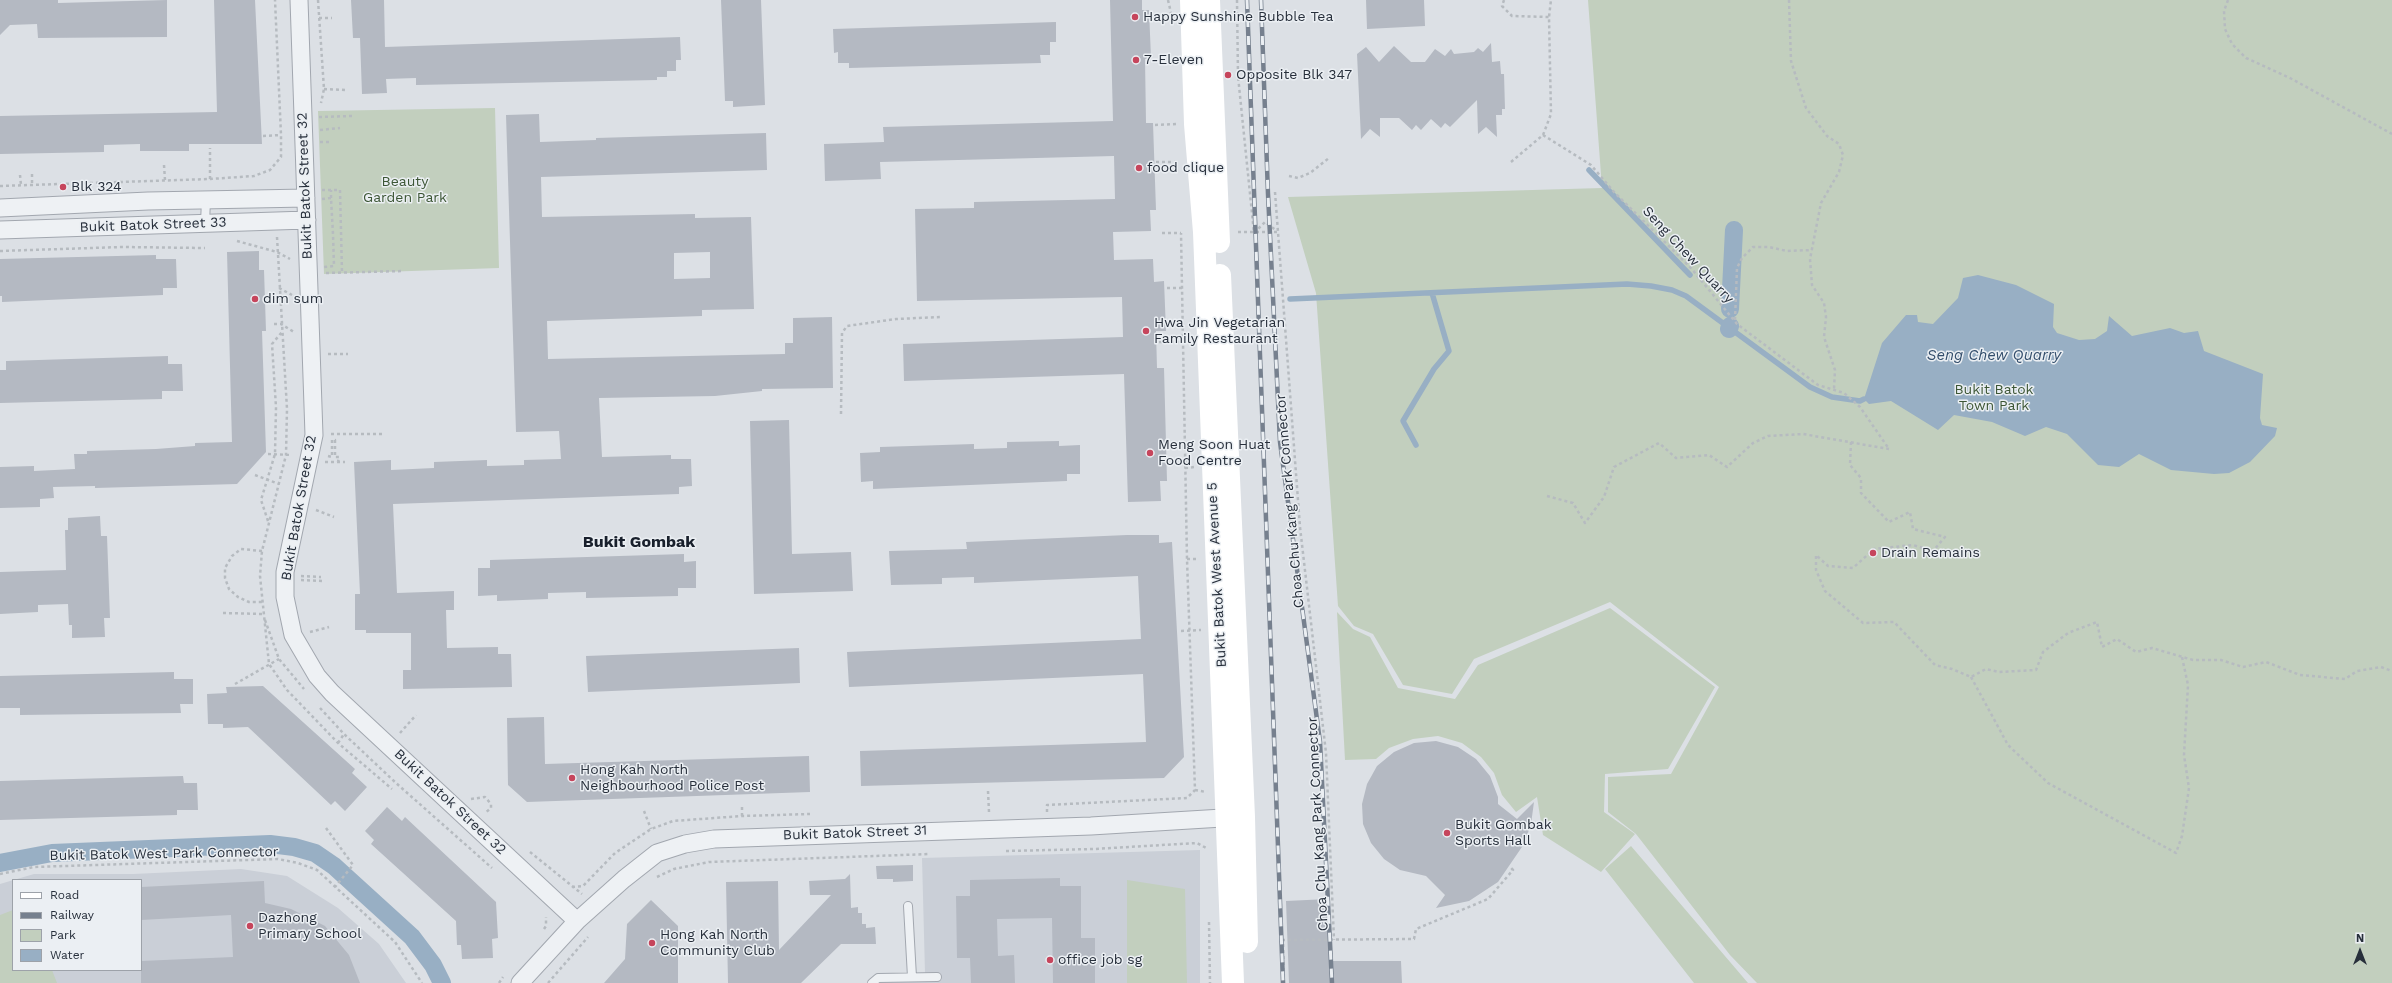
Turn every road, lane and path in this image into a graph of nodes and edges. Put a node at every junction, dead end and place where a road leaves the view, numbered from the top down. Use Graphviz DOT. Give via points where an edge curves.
graph roads {
  1 [pos="275,0"];
  2 [pos="299,0"];
  3 [pos="318,0"];
  4 [pos="1191,0"];
  5 [pos="1210,0"];
  6 [pos="1237,0"];
  7 [pos="1504,0"];
  8 [pos="1551,0"];
  9 [pos="1788,0"];
  10 [pos="2228,0"];
  11 [pos="319,18"];
  12 [pos="332,18"];
  13 [pos="1549,18"];
  14 [pos="324,89"];
  15 [pos="346,90"];
  16 [pos="352,116"];
  17 [pos="318,117"];
  18 [pos="317,121"];
  19 [pos="1155,124"];
  20 [pos="1174,124"];
  21 [pos="340,128"];
  22 [pos="321,130"];
  23 [pos="2392,134"];
  24 [pos="281,135"];
  25 [pos="1543,135"];
  26 [pos="263,136"];
  27 [pos="210,148"];
  28 [pos="1329,158"];
  29 [pos="1156,162"];
  30 [pos="1180,162"];
  31 [pos="1511,162"];
  32 [pos="164,165"];
  33 [pos="32,174"];
  34 [pos="20,175"];
  35 [pos="1289,176"];
  36 [pos="210,179"];
  37 [pos="165,180"];
  38 [pos="21,185"];
  39 [pos="32,185"];
  40 [pos="0,186"];
  41 [pos="325,190"];
  42 [pos="331,190"];
  43 [pos="1275,192"];
  44 [pos="331,198"];
  45 [pos="311,199"];
  46 [pos="206,200"];
  47 [pos="0,208"];
  48 [pos="307,220"];
  49 [pos="205,223"];
  50 [pos="276,229"];
  51 [pos="0,230"];
  52 [pos="1254,232"];
  53 [pos="1278,232"];
  54 [pos="1162,233"];
  55 [pos="333,234"];
  56 [pos="341,234"];
  57 [pos="234,240"];
  58 [pos="205,248"];
  59 [pos="1812,250"];
  60 [pos="0,251"];
  61 [pos="277,252"];
  62 [pos="334,266"];
  63 [pos="320,267"];
  64 [pos="403,271"];
  65 [pos="328,272"];
  66 [pos="334,272"];
  67 [pos="342,272"];
  68 [pos="1167,288"];
  69 [pos="1182,288"];
  70 [pos="941,317"];
  71 [pos="1735,321"];
  72 [pos="274,324"];
  73 [pos="281,324"];
  74 [pos="282,332"];
  75 [pos="1159,342"];
  76 [pos="1182,342"];
  77 [pos="333,354"];
  78 [pos="348,354"];
  79 [pos="1834,389"];
  80 [pos="841,414"];
  81 [pos="331,434"];
  82 [pos="384,434"];
  83 [pos="327,440"];
  84 [pos="1851,442"];
  85 [pos="268,454"];
  86 [pos="275,454"];
  87 [pos="286,455"];
  88 [pos="328,462"];
  89 [pos="338,462"];
  90 [pos="345,462"];
  91 [pos="255,475"];
  92 [pos="267,479"];
  93 [pos="279,484"];
  94 [pos="1547,496"];
  95 [pos="313,509"];
  96 [pos="334,517"];
  97 [pos="268,521"];
  98 [pos="262,551"];
  99 [pos="295,576"];
  100 [pos="321,577"];
  101 [pos="308,580"];
  102 [pos="324,581"];
  103 [pos="262,602"];
  104 [pos="223,613"];
  105 [pos="264,614"];
  106 [pos="329,627"];
  107 [pos="1181,630"];
  108 [pos="1189,630"];
  109 [pos="310,638"];
  110 [pos="2182,656"];
  111 [pos="279,658"];
  112 [pos="269,664"];
  113 [pos="2392,671"];
  114 [pos="1971,677"];
  115 [pos="235,684"];
  116 [pos="416,715"];
  117 [pos="344,734"];
  118 [pos="397,737"];
  119 [pos="338,743"];
  120 [pos="392,789"];
  121 [pos="1195,790"];
  122 [pos="988,791"];
  123 [pos="1206,792"];
  124 [pos="468,800"];
  125 [pos="1047,805"];
  126 [pos="742,807"];
  127 [pos="989,808"];
  128 [pos="644,811"];
  129 [pos="486,812"];
  130 [pos="810,814"];
  131 [pos="742,816"];
  132 [pos="1235,818"];
  133 [pos="326,828"];
  134 [pos="652,829"];
  135 [pos="1006,850"];
  136 [pos="1208,852"];
  137 [pos="930,854"];
  138 [pos="1510,867"];
  139 [pos="0,874"];
  140 [pos="654,878"];
  141 [pos="335,887"];
  142 [pos="572,887"];
  143 [pos="908,906"];
  144 [pos="1209,916"];
  145 [pos="578,921"];
  146 [pos="589,936"];
  147 [pos="1334,940"];
  148 [pos="912,977"];
  149 [pos="937,977"];
  150 [pos="422,983"];
  151 [pos="520,983"];
  152 [pos="548,983"];
  153 [pos="872,983"];
  154 [pos="1210,983"];
  155 [pos="1233,983"];
  156 [pos="1248,983"];
  157 [pos="1284,983"];
  1 -- 24 [label="path"];
  2 -- 45 [label="street, Bukit Batok Street 32"];
  3 -- 11 [label="path"];
  4 -- 132 [label="street, Bukit Batok West Avenue 5" via="1195,124 1204,232"];
  5 -- 132 [label="street, Bukit Batok West Avenue 5"];
  6 -- 52 [label="path" via="1238,76"];
  7 -- 13 [label="path" via="1502,6 1512,16"];
  8 -- 13 [label="path"];
  9 -- 59 [label="path" via="1791,61 1806,108 1827,136 1839,144 1843,155 1839,172 1821,203"];
  10 -- 23 [label="path" via="2224,11 2225,29 2232,44 2246,58 2290,78"];
  11 -- 12 [label="path"];
  11 -- 14 [label="path"];
  13 -- 25 [label="path" via="1551,114"];
  14 -- 15 [label="path"];
  14 -- 17 [label="path"];
  16 -- 17 [label="path"];
  17 -- 18 [label="path"];
  19 -- 20 [label="path"];
  21 -- 22 [label="path"];
  24 -- 26 [label="path"];
  24 -- 36 [label="path" via="281,157 270,170 254,176"];
  25 -- 31 [label="path"];
  25 -- 71 [label="path, Seng Chew Quarry" via="1591,165 1614,192 1686,264"];
  27 -- 36 [label="path"];
  28 -- 35 [label="path" via="1310,173 1298,178"];
  29 -- 30 [label="path"];
  32 -- 37 [label="path"];
  33 -- 39 [label="path"];
  34 -- 38 [label="path"];
  36 -- 37 [label="path"];
  37 -- 39 [label="path"];
  38 -- 39 [label="path"];
  38 -- 40 [label="path"];
  41 -- 42 [label="path"];
  42 -- 44 [label="path"];
  42 -- 56 [label="path" via="340,190"];
  43 -- 53 [label="path, Choa Chu Kang Park Connector"];
  44 -- 45 [label="path"];
  44 -- 55 [label="path"];
  45 -- 46 [label="street, Bukit Batok Street 33"];
  45 -- 48 [label="street, Bukit Batok Street 32"];
  46 -- 47 [label="street, Bukit Batok Street 33"];
  46 -- 49 [label="lane"];
  48 -- 49 [label="street, Bukit Batok Street 33"];
  48 -- 145 [label="street, Bukit Batok Street 32" via="314,435 285,572 285,597 293,636 317,676 332,693"];
  49 -- 51 [label="street, Bukit Batok Street 33"];
  50 -- 61 [label="path"];
  52 -- 53 [label="path"];
  52 -- 53 [label="path" via="1265,222"];
  53 -- 147 [label="path, Choa Chu Kang Park Connector" via="1300,527 1326,753"];
  54 -- 69 [label="path" via="1181,233"];
  55 -- 56 [label="path"];
  55 -- 62 [label="path"];
  56 -- 67 [label="path"];
  57 -- 61 [label="path"];
  58 -- 60 [label="path" via="122,247"];
  59 -- 71 [label="path" via="1786,252 1769,246 1753,246 1737,268"];
  59 -- 79 [label="path" via="1810,274 1812,285 1824,303 1824,337 1835,370"];
  61 -- 73 [label="path"];
  62 -- 63 [label="path"];
  62 -- 66 [label="path"];
  64 -- 67 [label="path"];
  65 -- 66 [label="path"];
  66 -- 67 [label="path"];
  68 -- 69 [label="path"];
  69 -- 76 [label="path"];
  70 -- 80 [label="path" via="896,319 847,326 842,333"];
  71 -- 79 [label="path, Seng Chew Quarry" via="1818,385"];
  72 -- 73 [label="path"];
  73 -- 74 [label="path"];
  74 -- 86 [label="path" via="272,344 276,407"];
  74 -- 87 [label="path" via="287,409"];
  75 -- 76 [label="path"];
  76 -- 108 [label="path"];
  77 -- 78 [label="path"];
  79 -- 84 [label="path, Seng Chew Quarry" via="1844,393 1860,407 1889,449"];
  81 -- 82 [label="path"];
  83 -- 89 [label="path" via="328,457 332,457 332,440 336,440"];
  84 -- 94 [label="path" via="1803,434 1768,436 1753,444 1727,467 1709,455 1676,458 1659,444 1614,467 1604,497 1585,523 1573,503"];
  84 -- 114 [label="path" via="1850,465 1861,478 1861,492 1889,522 1910,512 1913,529 1945,537 1933,551 1913,545 1874,549 1853,568 1828,566 1816,555 1816,570 1825,591 1864,623 1894,622 1935,665"];
  85 -- 86 [label="path"];
  86 -- 87 [label="path"];
  86 -- 92 [label="path"];
  87 -- 93 [label="path"];
  88 -- 89 [label="path"];
  89 -- 90 [label="path"];
  91 -- 92 [label="path"];
  92 -- 93 [label="path"];
  92 -- 97 [label="path" via="261,500"];
  93 -- 97 [label="path"];
  95 -- 96 [label="path"];
  97 -- 98 [label="path"];
  98 -- 103 [label="path"];
  98 -- 103 [label="path" via="241,549 232,556 225,568 229,589 249,602"];
  99 -- 100 [label="path"];
  101 -- 102 [label="path"];
  103 -- 105 [label="path"];
  104 -- 105 [label="path"];
  105 -- 112 [label="path"];
  106 -- 109 [label="path" via="306,633"];
  107 -- 108 [label="path"];
  108 -- 121 [label="path"];
  110 -- 113 [label="path" via="2193,660 2221,660 2244,667 2266,662 2300,675 2345,679 2357,671 2381,667"];
  110 -- 114 [label="path" via="2152,648 2136,652 2117,639 2102,647 2097,622 2068,633 2043,652 2036,670 1999,672 1986,669"];
  110 -- 114 [label="path" via="2188,685 2184,754 2189,788 2182,836 2176,854 2048,783 2008,746"];
  111 -- 112 [label="path"];
  112 -- 115 [label="path"];
  112 -- 119 [label="path" via="287,690"];
  116 -- 118 [label="path"];
  117 -- 119 [label="path"];
  119 -- 120 [label="path"];
  121 -- 123 [label="path"];
  121 -- 125 [label="path" via="1187,798"];
  122 -- 127 [label="path"];
  124 -- 129 [label="path" via="485,797 490,804"];
  126 -- 131 [label="path"];
  128 -- 134 [label="path"];
  130 -- 131 [label="path"];
  131 -- 134 [label="path" via="673,821"];
  132 -- 145 [label="street, Bukit Batok Street 31" via="714,839 685,844 657,853 624,878"];
  132 -- 155 [label="street, Bukit Batok West Avenue 5"];
  132 -- 156 [label="street, Bukit Batok West Avenue 5"];
  133 -- 141 [label="path" via="353,865"];
  134 -- 142 [label="path" via="615,854 583,886"];
  135 -- 136 [label="path" via="1094,849 1197,843 1208,847"];
  137 -- 140 [label="path" via="709,862 674,869"];
  138 -- 147 [label="path" via="1512,870 1488,899 1416,929 1414,939"];
  139 -- 141 [label="path, Bukit Batok West Park Connector" via="34,867 278,859 317,870"];
  141 -- 150 [label="path, Bukit Batok West Park Connector" via="395,942"];
  143 -- 148 [label="lane"];
  144 -- 154 [label="path"];
  145 -- 151 [label="street, Bukit Batok Street 31"];
  146 -- 152 [label="path"];
  147 -- 157 [label="path, Choa Chu Kang Park Connector" via="1284,940"];
  148 -- 149 [label="lane"];
  148 -- 153 [label="lane" via="878,978"];
}
